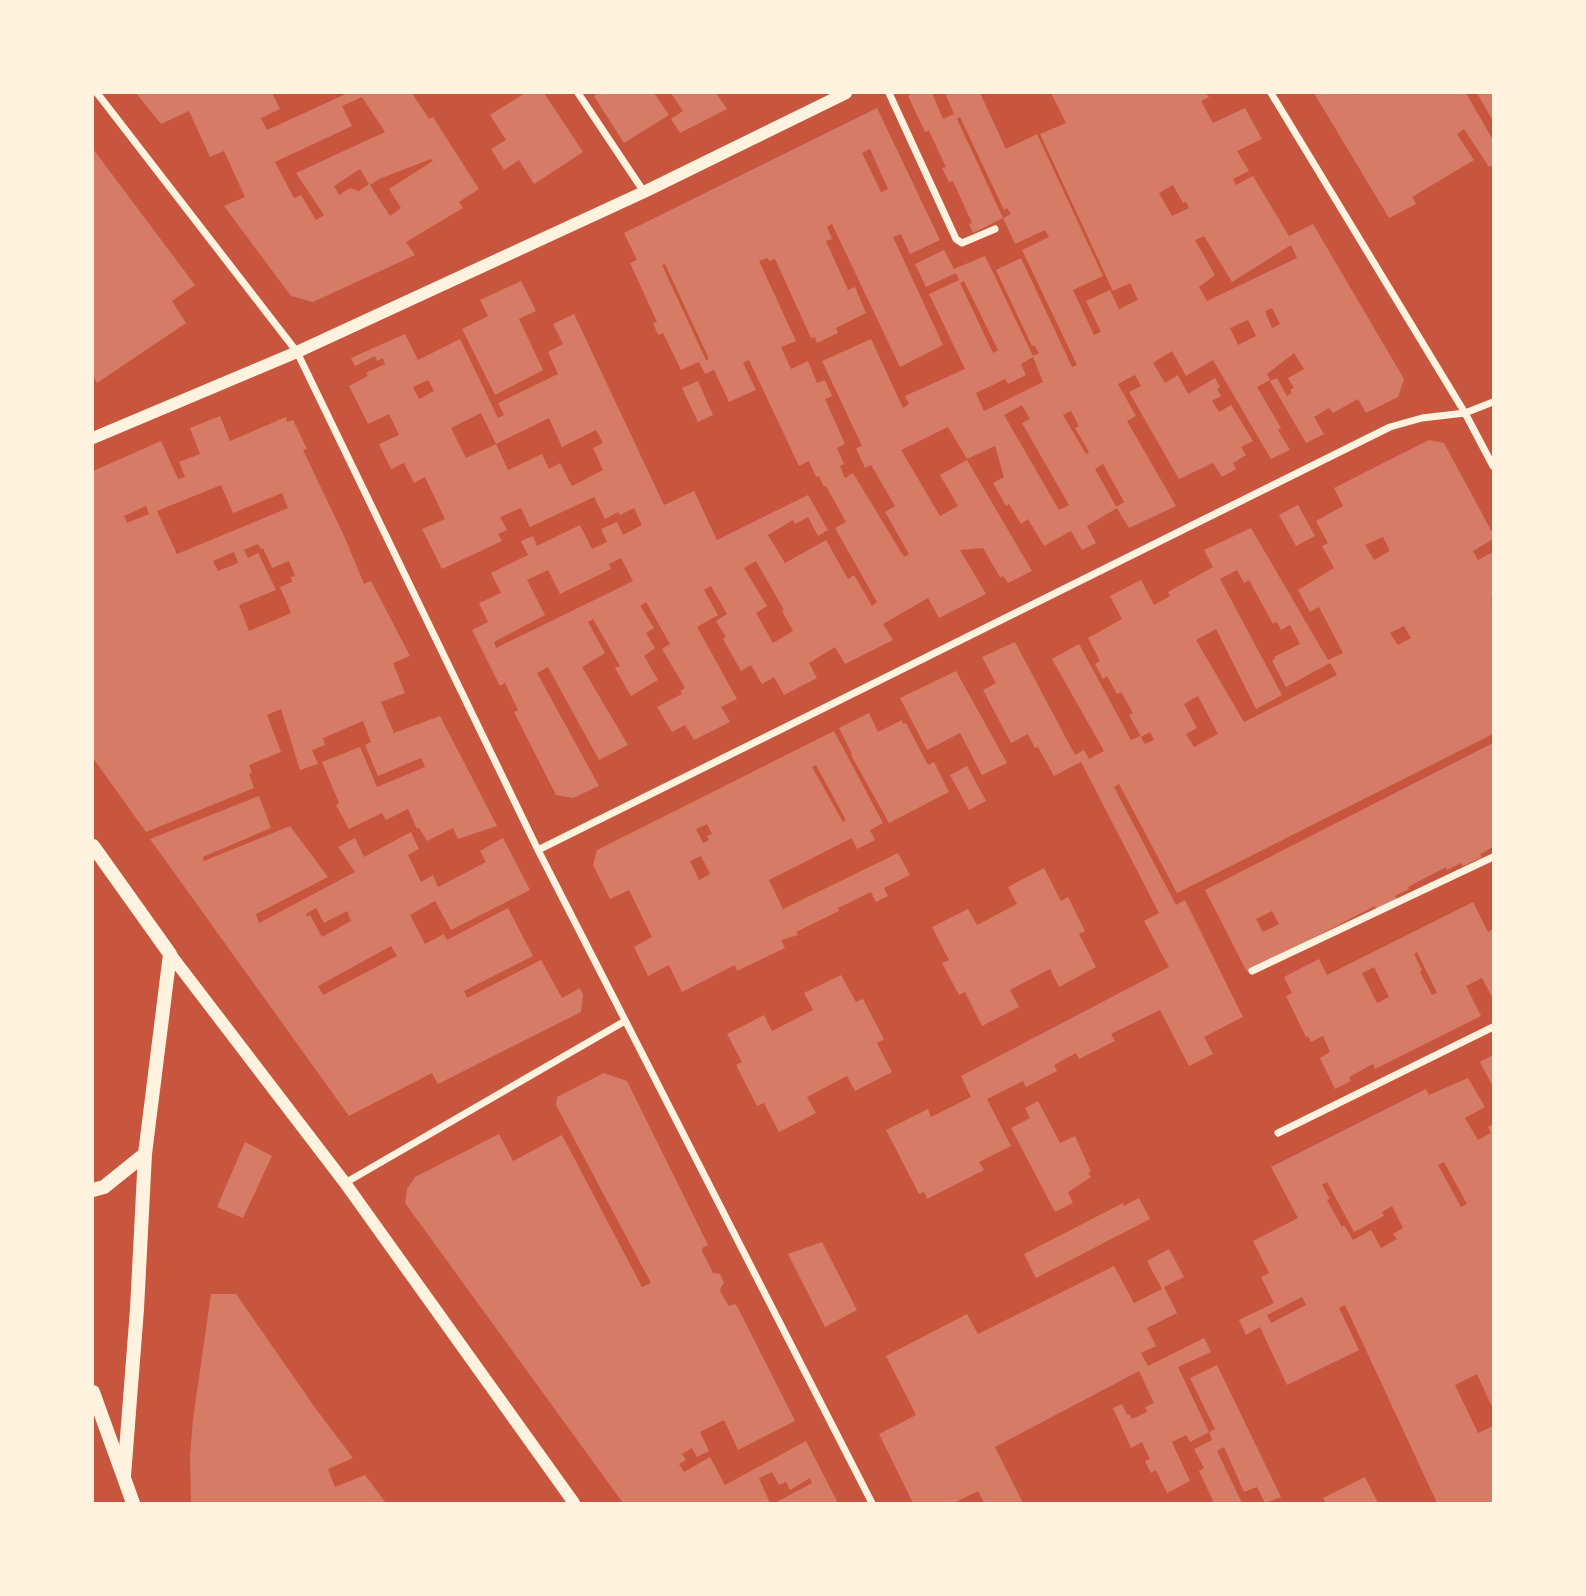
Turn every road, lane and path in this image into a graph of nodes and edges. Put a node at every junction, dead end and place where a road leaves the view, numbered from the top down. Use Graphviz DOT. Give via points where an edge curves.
graph roads {
  1 [pos="97,93"];
  2 [pos="578,93"];
  3 [pos="846,93"];
  4 [pos="889,93"];
  5 [pos="1271,93"];
  6 [pos="644,192"];
  7 [pos="995,229"];
  8 [pos="297,352"];
  9 [pos="1493,402"];
  10 [pos="1465,413"];
  11 [pos="93,438"];
  12 [pos="1493,466"];
  13 [pos="93,846"];
  14 [pos="538,850"];
  15 [pos="1493,857"];
  16 [pos="170,954"];
  17 [pos="1252,971"];
  18 [pos="625,1021"];
  19 [pos="1493,1027"];
  20 [pos="1278,1133"];
  21 [pos="145,1154"];
  22 [pos="345,1183"];
  23 [pos="93,1190"];
  24 [pos="93,1392"];
  25 [pos="124,1476"];
  26 [pos="133,1503"];
  27 [pos="574,1503"];
  28 [pos="872,1503"];
  1 -- 8 [label="street"];
  2 -- 6 [label="street"];
  3 -- 6 [label="street"];
  4 -- 7 [label="street" via="956,239 962,243"];
  5 -- 10 [label="street"];
  6 -- 8 [label="street"];
  8 -- 11 [label="street"];
  8 -- 14 [label="street"];
  9 -- 10 [label="street"];
  10 -- 12 [label="street"];
  10 -- 14 [label="street" via="1390,427"];
  13 -- 16 [label="main road"];
  14 -- 18 [label="street"];
  15 -- 17 [label="street"];
  16 -- 21 [label="main road"];
  16 -- 22 [label="street"];
  18 -- 22 [label="street"];
  18 -- 28 [label="street"];
  19 -- 20 [label="street"];
  21 -- 23 [label="main road" via="104,1187"];
  21 -- 25 [label="main road"];
  22 -- 27 [label="street"];
  24 -- 25 [label="main road"];
  25 -- 26 [label="main road"];
}
